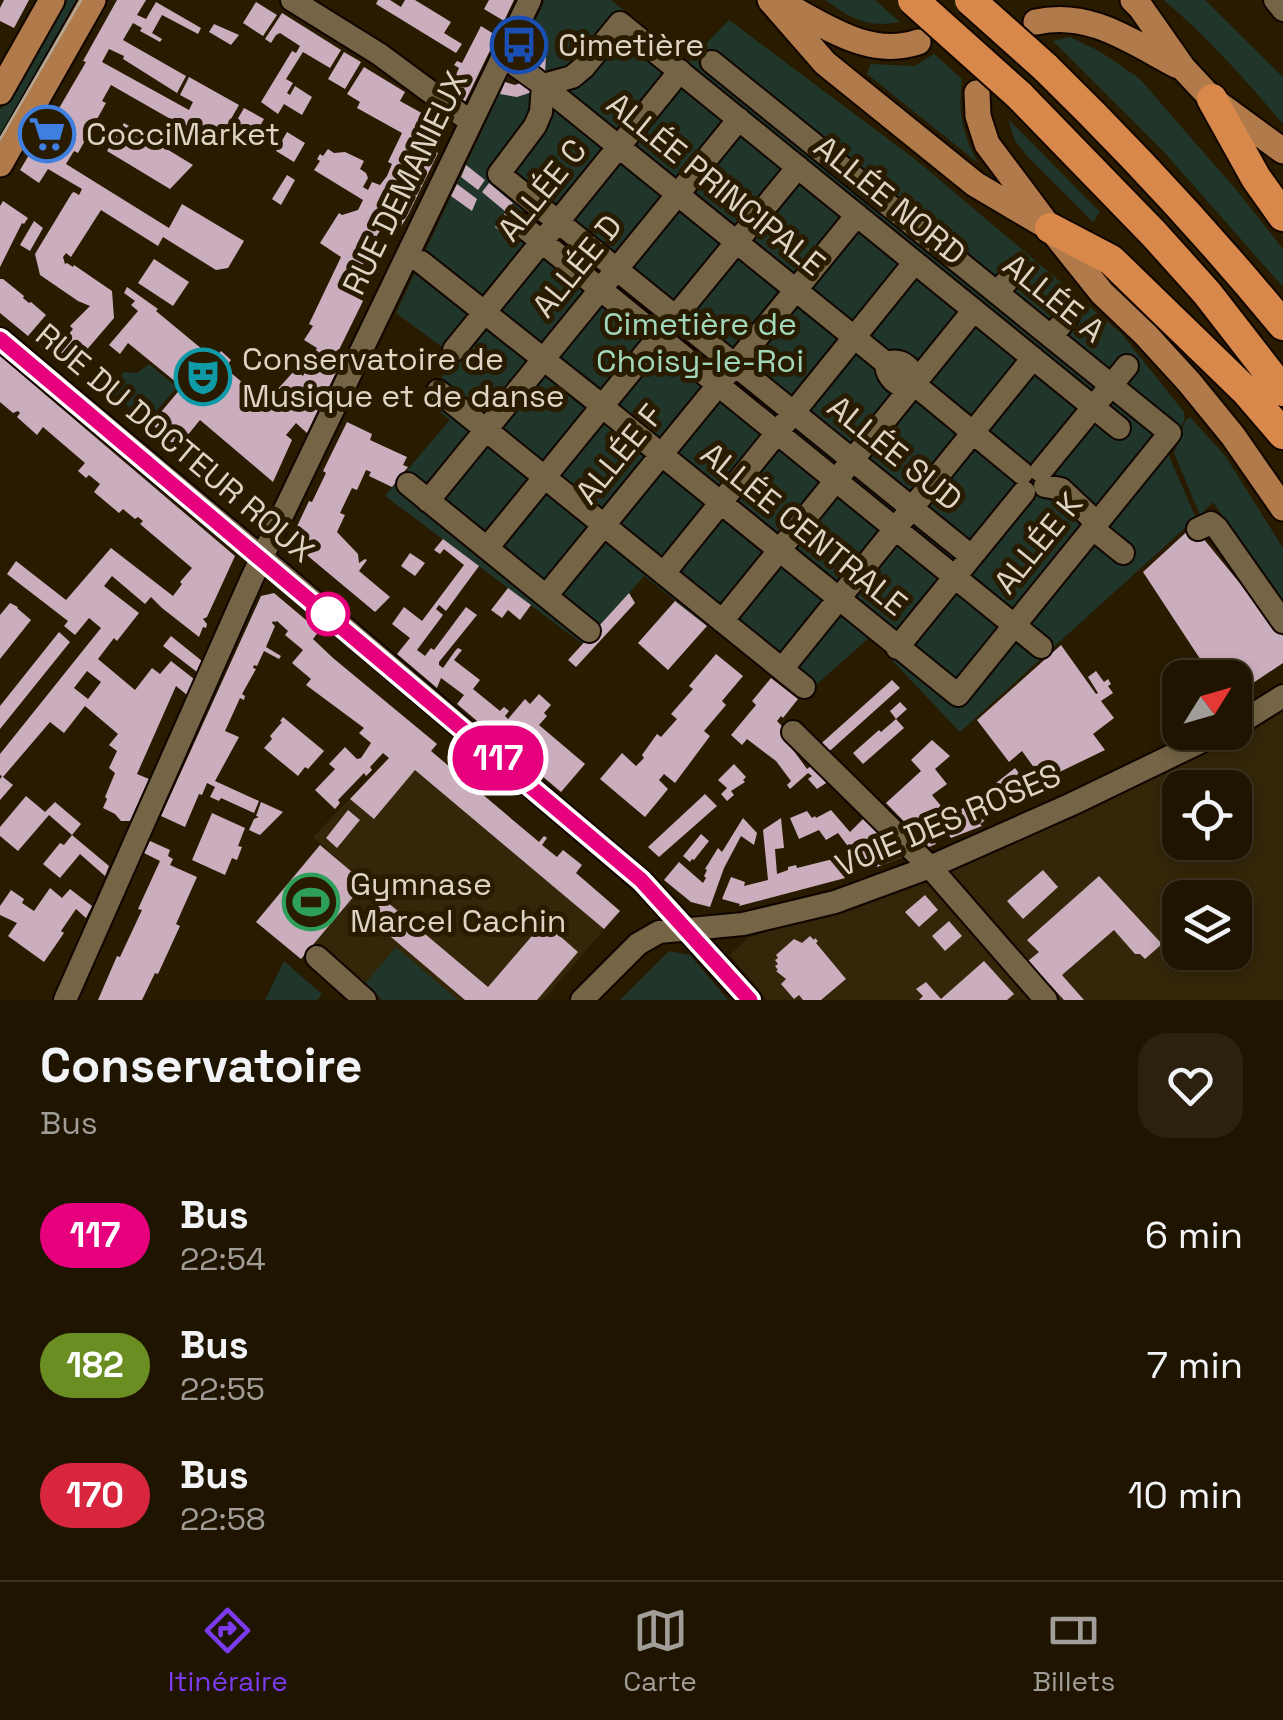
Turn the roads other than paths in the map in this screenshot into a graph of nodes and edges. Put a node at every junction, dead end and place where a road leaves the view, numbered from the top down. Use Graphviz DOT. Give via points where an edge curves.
graph roads {
  1 [pos="52,0"];
  2 [pos="94,0"];
  3 [pos="292,0"];
  4 [pos="530,0"];
  5 [pos="773,0"];
  6 [pos="912,0"];
  7 [pos="970,0"];
  8 [pos="1132,0"];
  9 [pos="1275,0"];
  10 [pos="1283,10"];
  11 [pos="1036,22"];
  12 [pos="918,42"];
  13 [pos="503,56"];
  14 [pos="712,62"];
  15 [pos="1183,68"];
  16 [pos="680,71"];
  17 [pos="543,86"];
  18 [pos="0,92"];
  19 [pos="977,94"];
  20 [pos="1212,99"];
  21 [pos="739,119"];
  22 [pos="471,122"];
  23 [pos="618,147"];
  24 [pos="1283,151"];
  25 [pos="0,164"];
  26 [pos="798,167"];
  27 [pos="677,194"];
  28 [pos="857,214"];
  29 [pos="1283,216"];
  30 [pos="558,223"];
  31 [pos="520,224"];
  32 [pos="1050,228"];
  33 [pos="542,242"];
  34 [pos="737,242"];
  35 [pos="421,262"];
  36 [pos="915,262"];
  37 [pos="616,269"];
  38 [pos="1015,272"];
  39 [pos="600,289"];
  40 [pos="796,290"];
  41 [pos="997,294"];
  42 [pos="974,310"];
  43 [pos="484,313"];
  44 [pos="1068,316"];
  45 [pos="676,318"];
  46 [pos="1283,324"];
  47 [pos="658,337"];
  48 [pos="854,337"];
  49 [pos="1051,337"];
  50 [pos="0,339"];
  51 [pos="454,350"];
  52 [pos="1034,358"];
  53 [pos="542,359"];
  54 [pos="735,365"];
  55 [pos="1128,366"];
  56 [pos="914,384"];
  57 [pos="718,385"];
  58 [pos="1111,386"];
  59 [pos="1283,391"];
  60 [pos="438,392"];
  61 [pos="602,407"];
  62 [pos="1093,407"];
  63 [pos="793,413"];
  64 [pos="1119,428"];
  65 [pos="486,430"];
  66 [pos="777,433"];
  67 [pos="1170,433"];
  68 [pos="973,434"];
  69 [pos="1283,434"];
  70 [pos="662,454"];
  71 [pos="852,460"];
  72 [pos="544,477"];
  73 [pos="1033,480"];
  74 [pos="836,481"];
  75 [pos="408,484"];
  76 [pos="428,501"];
  77 [pos="720,502"];
  78 [pos="912,508"];
  79 [pos="1283,508"];
  80 [pos="604,525"];
  81 [pos="1094,525"];
  82 [pos="896,529"];
  83 [pos="1198,529"];
  84 [pos="487,548"];
  85 [pos="779,550"];
  86 [pos="1123,553"];
  87 [pos="971,556"];
  88 [pos="262,558"];
  89 [pos="664,573"];
  90 [pos="954,577"];
  91 [pos="546,596"];
  92 [pos="839,599"];
  93 [pos="722,621"];
  94 [pos="1283,622"];
  95 [pos="1014,625"];
  96 [pos="589,631"];
  97 [pos="1041,647"];
  98 [pos="897,648"];
  99 [pos="782,669"];
  100 [pos="804,687"];
  101 [pos="958,695"];
  102 [pos="1283,696"];
  103 [pos="1252,715"];
  104 [pos="793,732"];
  105 [pos="1183,750"];
  106 [pos="930,867"];
  107 [pos="688,930"];
  108 [pos="317,957"];
  109 [pos="65,1000"];
  110 [pos="364,1000"];
  111 [pos="582,1000"];
  112 [pos="750,1000"];
  113 [pos="1046,1000"];
  1 -- 18 [label="main road"];
  2 -- 25 [label="main road"];
  3 -- 22 [label="street"];
  4 -- 13 [label="street, RUE DEMANIEUX"];
  5 -- 12 [label="main road" via="864,43 892,48"];
  5 -- 32 [label="main road" via="825,62 974,184"];
  6 -- 59 [label="highway, bridge" via="1100,176 1207,292"];
  7 -- 46 [label="highway, bridge" via="1126,146"];
  8 -- 15 [label="main road"];
  9 -- 10 [label="street"];
  11 -- 15 [label="main road" via="1087,22"];
  13 -- 17 [label="street, ALLÉE PRINCIPALE"];
  13 -- 22 [label="street, RUE DEMANIEUX"];
  14 -- 41 [label="street, ALLÉE A"];
  15 -- 20 [label="main road"];
  16 -- 17 [label="street, ALLÉE NORD" via="620,23 584,68"];
  16 -- 21 [label="street, ALLÉE NORD"];
  16 -- 23 [label="street, ALLÉE C"];
  17 -- 23 [label="street, ALLÉE PRINCIPALE"];
  17 -- 30 [label="street, ALLÉE SUD" via="536,126 498,174"];
  19 -- 32 [label="main road" via="988,144"];
  20 -- 24 [label="main road"];
  20 -- 29 [label="highway"];
  21 -- 26 [label="street, ALLÉE NORD"];
  21 -- 27 [label="street, ALLÉE D"];
  22 -- 88 [label="street, RUE DEMANIEUX"];
  23 -- 27 [label="street, ALLÉE PRINCIPALE"];
  23 -- 30 [label="street, ALLÉE C"];
  26 -- 28 [label="street, ALLÉE NORD"];
  26 -- 34 [label="street"];
  27 -- 34 [label="street, ALLÉE PRINCIPALE"];
  27 -- 37 [label="street, ALLÉE D"];
  28 -- 36 [label="street, ALLÉE NORD"];
  28 -- 40 [label="street, ALLÉE F"];
  30 -- 33 [label="street, ALLÉE C"];
  30 -- 37 [label="street, ALLÉE SUD"];
  31 -- 33 [label="street"];
  32 -- 69 [label="highway" via="1112,260"];
  32 -- 79 [label="main road" via="1189,382"];
  33 -- 39 [label="street"];
  33 -- 43 [label="street, ALLÉE C"];
  34 -- 40 [label="street, ALLÉE PRINCIPALE"];
  34 -- 45 [label="street"];
  35 -- 43 [label="street, ALLÉE CENTRALE"];
  36 -- 42 [label="street, ALLÉE NORD"];
  36 -- 48 [label="street"];
  37 -- 39 [label="street, ALLÉE D"];
  37 -- 45 [label="street, ALLÉE SUD"];
  38 -- 41 [label="street"];
  39 -- 47 [label="street"];
  39 -- 53 [label="street, ALLÉE D"];
  40 -- 48 [label="street, ALLÉE PRINCIPALE"];
  40 -- 54 [label="street, ALLÉE F"];
  41 -- 49 [label="street, ALLÉE A"];
  42 -- 52 [label="street, ALLÉE NORD"];
  42 -- 56 [label="street"];
  43 -- 51 [label="street, ALLÉE C"];
  43 -- 53 [label="street, ALLÉE CENTRALE"];
  44 -- 49 [label="street"];
  45 -- 47 [label="street"];
  45 -- 54 [label="street, ALLÉE SUD"];
  47 -- 57 [label="street"];
  47 -- 61 [label="street"];
  48 -- 56 [label="street, ALLÉE PRINCIPALE" via="886,363 898,385"];
  48 -- 63 [label="street"];
  49 -- 58 [label="street, ALLÉE A"];
  50 -- 88 [label="street, RUE DU DOCTEUR ROUX"];
  52 -- 62 [label="street, ALLÉE NORD"];
  52 -- 68 [label="street"];
  53 -- 61 [label="street, ALLÉE CENTRALE"];
  53 -- 65 [label="street, ALLÉE D"];
  54 -- 57 [label="street, ALLÉE F"];
  54 -- 63 [label="street, ALLÉE SUD"];
  55 -- 58 [label="street"];
  56 -- 68 [label="street, ALLÉE PRINCIPALE"];
  56 -- 71 [label="street"];
  57 -- 66 [label="street"];
  57 -- 70 [label="street, ALLÉE F"];
  58 -- 62 [label="street"];
  58 -- 67 [label="street, ALLÉE A"];
  60 -- 65 [label="street"];
  61 -- 70 [label="street, ALLÉE CENTRALE"];
  61 -- 72 [label="street"];
  62 -- 64 [label="street, ALLÉE NORD"];
  62 -- 73 [label="street"];
  63 -- 66 [label="street"];
  63 -- 71 [label="street, ALLÉE SUD"];
  65 -- 72 [label="street"];
  65 -- 76 [label="street, ALLÉE D"];
  66 -- 74 [label="street"];
  66 -- 77 [label="street"];
  67 -- 81 [label="street, ALLÉE K"];
  68 -- 73 [label="street, ALLÉE PRINCIPALE"];
  68 -- 78 [label="street"];
  70 -- 77 [label="street, ALLÉE CENTRALE"];
  70 -- 80 [label="street, ALLÉE F"];
  71 -- 74 [label="street"];
  71 -- 78 [label="street, ALLÉE SUD"];
  72 -- 80 [label="street"];
  72 -- 84 [label="street"];
  73 -- 81 [label="street, ALLÉE PRINCIPALE" via="1061,489"];
  73 -- 87 [label="street"];
  74 -- 82 [label="street"];
  74 -- 85 [label="street"];
  75 -- 76 [label="street"];
  76 -- 84 [label="street"];
  77 -- 85 [label="street, ALLÉE CENTRALE"];
  77 -- 89 [label="street"];
  78 -- 82 [label="street"];
  78 -- 87 [label="street, ALLÉE SUD"];
  80 -- 89 [label="street"];
  80 -- 91 [label="street, ALLÉE F"];
  81 -- 86 [label="street, ALLÉE PRINCIPALE"];
  81 -- 95 [label="street, ALLÉE K"];
  82 -- 90 [label="street"];
  82 -- 92 [label="street"];
  83 -- 94 [label="street" via="1210,523 1217,528"];
  84 -- 91 [label="street"];
  85 -- 92 [label="street, ALLÉE CENTRALE"];
  85 -- 93 [label="street"];
  87 -- 90 [label="street"];
  88 -- 107 [label="street, RUE DU DOCTEUR ROUX" via="641,880"];
  88 -- 109 [label="street, RUE DEMANIEUX"];
  89 -- 93 [label="street"];
  90 -- 95 [label="street"];
  90 -- 98 [label="street"];
  91 -- 96 [label="street"];
  92 -- 98 [label="street, ALLÉE CENTRALE"];
  92 -- 99 [label="street"];
  93 -- 99 [label="street"];
  95 -- 97 [label="street"];
  95 -- 101 [label="street, ALLÉE K"];
  98 -- 101 [label="street, ALLÉE CENTRALE"];
  99 -- 100 [label="street"];
  102 -- 103 [label="street"];
  104 -- 106 [label="street"];
  105 -- 106 [label="street, VOIE DES ROSES"];
  106 -- 107 [label="street, VOIE DES ROSES" via="835,902"];
  106 -- 113 [label="street"];
  107 -- 111 [label="street, VOIE DES ROSES" via="659,932 638,944"];
  107 -- 112 [label="street, RUE DU DOCTEUR ROUX"];
  108 -- 110 [label="street"];
}
